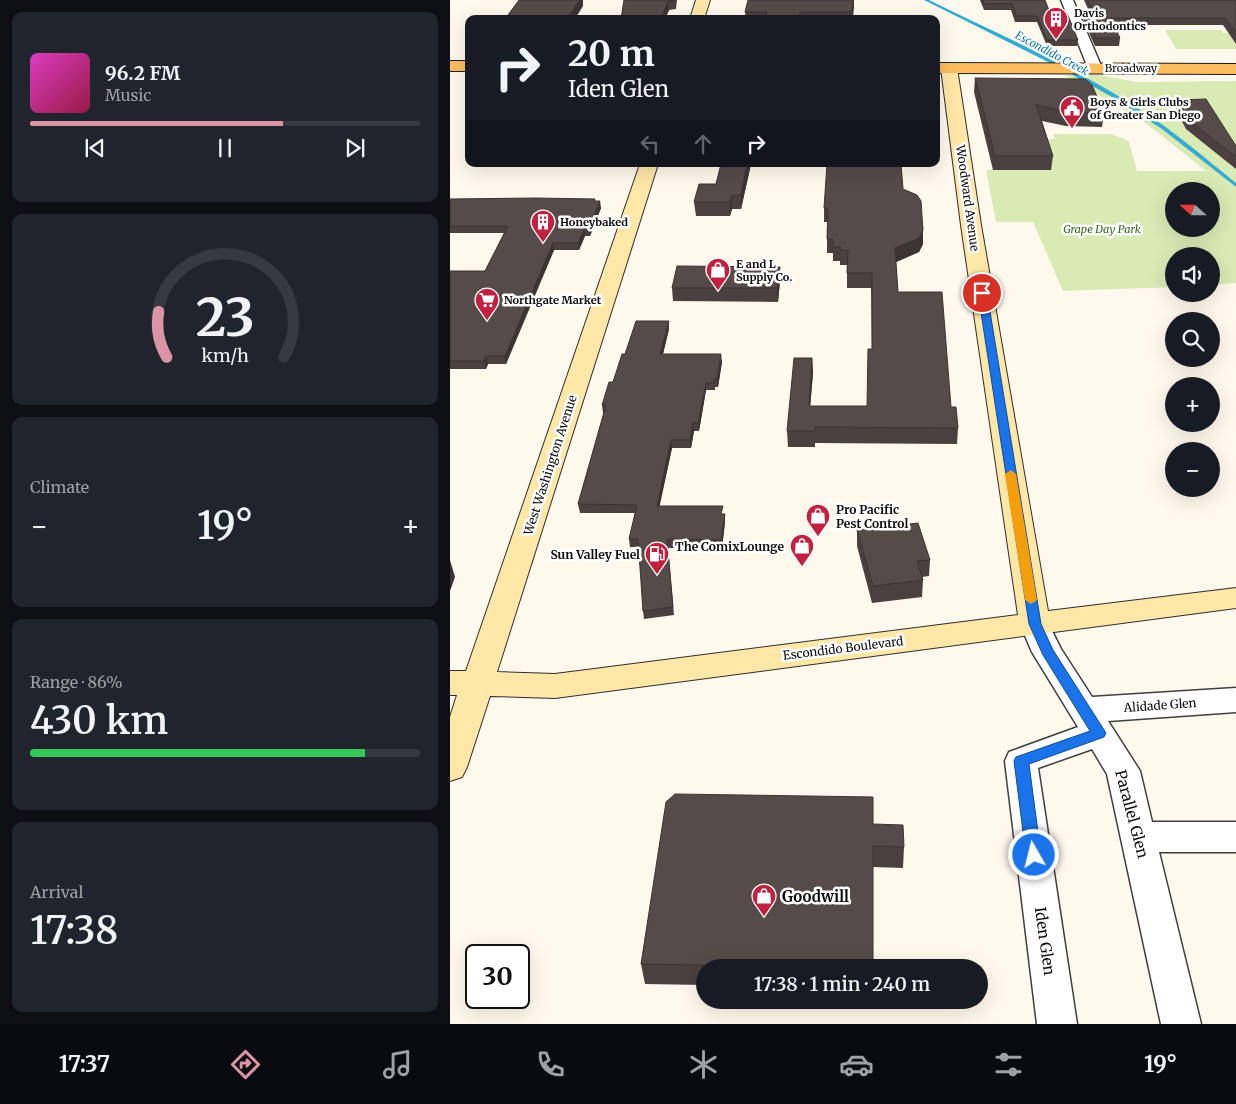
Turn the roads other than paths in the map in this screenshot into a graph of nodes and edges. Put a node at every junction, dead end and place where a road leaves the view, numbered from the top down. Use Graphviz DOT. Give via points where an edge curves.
graph roads {
  1 [pos="703,0"];
  2 [pos="1068,0"];
  3 [pos="698,15"];
  4 [pos="450,66"];
  5 [pos="465,66"];
  6 [pos="942,68"];
  7 [pos="1095,68"];
  8 [pos="1236,68"];
  9 [pos="648,167"];
  10 [pos="1236,598"];
  11 [pos="1035,624"];
  12 [pos="464,683"];
  13 [pos="1236,700"];
  14 [pos="1091,722"];
  15 [pos="450,767"];
  16 [pos="1139,837"];
  17 [pos="1236,837"];
  18 [pos="1057,1024"];
  19 [pos="1181,1024"];
  1 -- 3 [label="main road"];
  2 -- 7 [label="street"];
  4 -- 5 [label="main road"];
  6 -- 7 [label="main road, Broadway"];
  6 -- 11 [label="main road, Woodward Avenue" via="971,225"];
  7 -- 8 [label="main road, Broadway"];
  9 -- 12 [label="main road, West Washington Avenue"];
  10 -- 11 [label="main road, Escondido Boulevard"];
  11 -- 12 [label="main road, Escondido Boulevard" via="555,686"];
  11 -- 14 [label="street, Parallel Glen" via="1047,652"];
  12 -- 15 [label="main road, West Washington Avenue"];
  13 -- 14 [label="street, Alidade Glen"];
  14 -- 16 [label="street, Parallel Glen" via="1123,771"];
  14 -- 18 [label="street, Iden Glen" via="1021,761"];
  16 -- 17 [label="street"];
  16 -- 19 [label="street, Parallel Glen"];
}
